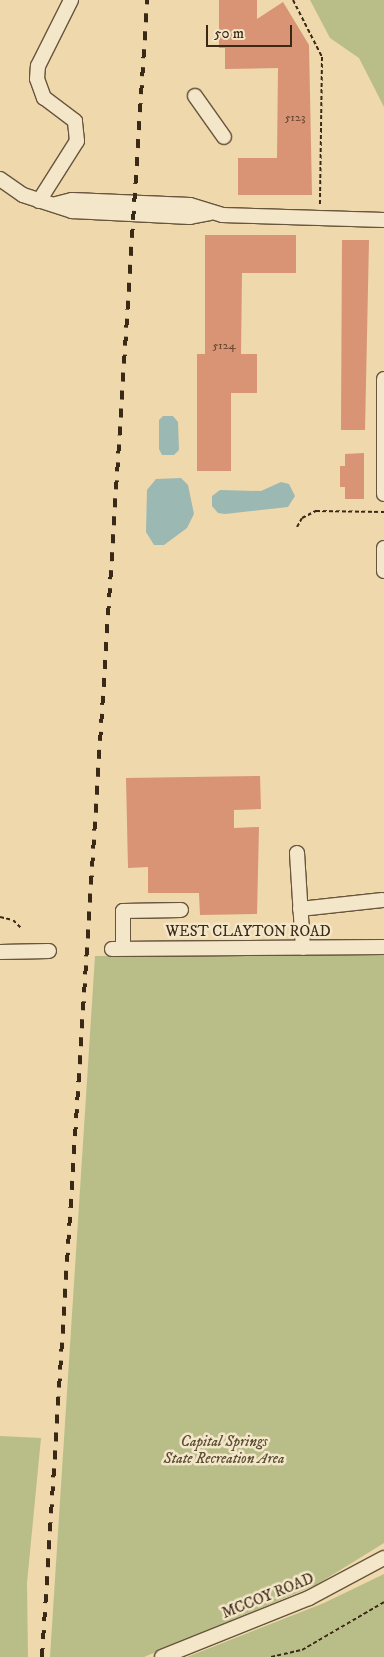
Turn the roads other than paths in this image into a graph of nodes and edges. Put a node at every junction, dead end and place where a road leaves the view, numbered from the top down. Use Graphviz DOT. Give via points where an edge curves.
graph roads {
  1 [pos="71,0"];
  2 [pos="195,96"];
  3 [pos="224,137"];
  4 [pos="0,179"];
  5 [pos="39,201"];
  6 [pos="384,220"];
  7 [pos="384,379"];
  8 [pos="384,494"];
  9 [pos="384,548"];
  10 [pos="384,571"];
  11 [pos="297,854"];
  12 [pos="384,900"];
  13 [pos="300,909"];
  14 [pos="180,910"];
  15 [pos="384,947"];
  16 [pos="303,948"];
  17 [pos="50,951"];
  18 [pos="0,952"];
  19 [pos="384,1558"];
  20 [pos="162,1657"];
  1 -- 5 [label="street" via="38,66 37,79 44,98 75,121 77,141"];
  2 -- 3 [label="street"];
  4 -- 5 [label="street"];
  5 -- 6 [label="street" via="72,211 132,215 190,217 210,213"];
  7 -- 8 [label="street"];
  9 -- 10 [label="street"];
  11 -- 13 [label="street"];
  12 -- 13 [label="street"];
  13 -- 16 [label="street"];
  14 -- 16 [label="street, WEST CLAYTON ROAD" via="123,911 117,949"];
  15 -- 16 [label="street, WEST CLAYTON ROAD"];
  17 -- 18 [label="street"];
  19 -- 20 [label="street, MCCOY ROAD" via="309,1598"];
}
